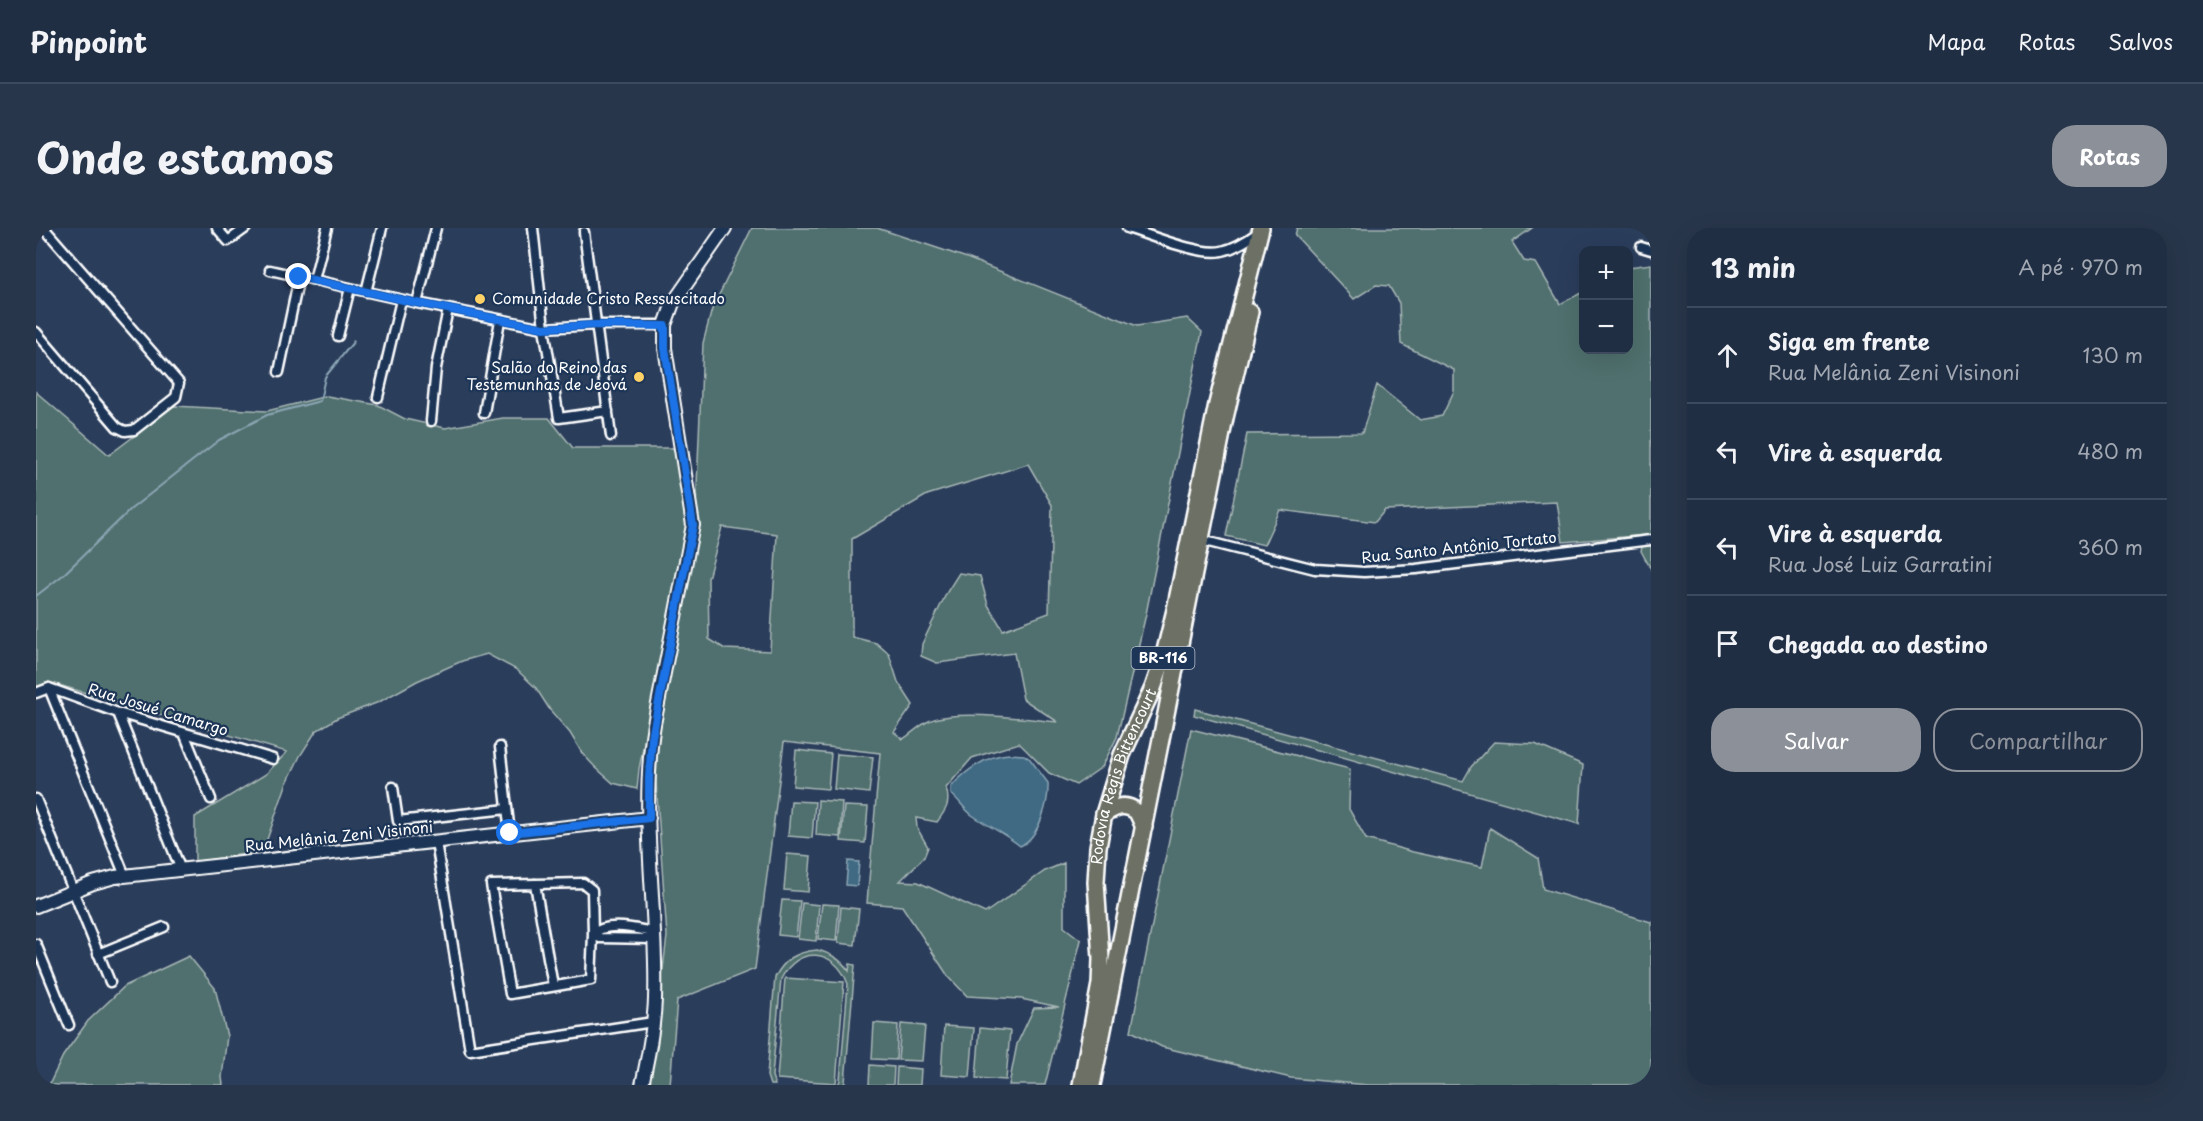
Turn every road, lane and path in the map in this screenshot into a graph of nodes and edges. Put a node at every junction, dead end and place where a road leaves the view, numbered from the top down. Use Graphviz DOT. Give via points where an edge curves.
graph roads {
  1 [pos="44,228"];
  2 [pos="217,228"];
  3 [pos="246,228"];
  4 [pos="327,228"];
  5 [pos="382,228"];
  6 [pos="436,228"];
  7 [pos="533,228"];
  8 [pos="725,228"];
  9 [pos="1127,228"];
  10 [pos="1265,229"];
  11 [pos="1148,231"];
  12 [pos="584,232"];
  13 [pos="1641,247"];
  14 [pos="1651,250"];
  15 [pos="270,270"];
  16 [pos="299,277"];
  17 [pos="314,280"];
  18 [pos="350,288"];
  19 [pos="366,292"];
  20 [pos="401,300"];
  21 [pos="417,303"];
  22 [pos="448,309"];
  23 [pos="500,320"];
  24 [pos="595,325"];
  25 [pos="665,326"];
  26 [pos="544,328"];
  27 [pos="36,332"];
  28 [pos="338,336"];
  29 [pos="279,372"];
  30 [pos="378,397"];
  31 [pos="608,411"];
  32 [pos="484,413"];
  33 [pos="431,421"];
  34 [pos="611,436"];
  35 [pos="1202,540"];
  36 [pos="1651,540"];
  37 [pos="49,688"];
  38 [pos="36,693"];
  39 [pos="118,713"];
  40 [pos="184,733"];
  41 [pos="500,747"];
  42 [pos="273,759"];
  43 [pos="393,787"];
  44 [pos="36,799"];
  45 [pos="211,799"];
  46 [pos="507,808"];
  47 [pos="1104,814"];
  48 [pos="649,818"];
  49 [pos="1143,827"];
  50 [pos="510,833"];
  51 [pos="436,842"];
  52 [pos="181,870"];
  53 [pos="125,876"];
  54 [pos="535,884"];
  55 [pos="73,891"];
  56 [pos="36,906"];
  57 [pos="164,927"];
  58 [pos="593,934"];
  59 [pos="653,935"];
  60 [pos="36,944"];
  61 [pos="98,954"];
  62 [pos="110,982"];
  63 [pos="553,986"];
  64 [pos="653,1022"];
  65 [pos="69,1025"];
  66 [pos="642,1085"];
  67 [pos="1081,1085"];
  68 [pos="1092,1085"];
  1 -- 27 [label="street" via="179,383 176,397 134,430 125,431 117,427"];
  2 -- 3 [label="street" via="228,241"];
  4 -- 17 [label="street"];
  5 -- 19 [label="street"];
  6 -- 21 [label="street"];
  7 -- 26 [label="street"];
  8 -- 25 [label="main road" via="673,303"];
  9 -- 11 [label="street"];
  10 -- 11 [label="street" via="1243,243 1216,252"];
  10 -- 35 [label="highway, Rodovia Régis Bittencourt / BR-116"];
  10 -- 47 [label="highway, Rodovia Régis Bittencourt / BR-116" via="1217,404 1163,660 1122,756"];
  12 -- 24 [label="street"];
  13 -- 14 [label="street"];
  15 -- 16 [label="street"];
  16 -- 17 [label="street"];
  16 -- 29 [label="street"];
  17 -- 18 [label="street"];
  18 -- 19 [label="street"];
  18 -- 28 [label="street"];
  19 -- 20 [label="street"];
  20 -- 21 [label="street"];
  20 -- 30 [label="street"];
  21 -- 22 [label="street"];
  22 -- 23 [label="street"];
  22 -- 33 [label="street" via="436,368"];
  23 -- 26 [label="street"];
  23 -- 32 [label="street"];
  24 -- 25 [label="street"];
  24 -- 26 [label="street"];
  24 -- 31 [label="street"];
  25 -- 48 [label="main road" via="665,348 693,525 652,738"];
  26 -- 31 [label="street" via="559,418"];
  31 -- 34 [label="street"];
  35 -- 36 [label="street, Rua Santo Antônio Tortato" via="1315,568 1357,572 1416,569"];
  35 -- 49 [label="highway, Rodovia Régis Bittencourt / BR-116"];
  37 -- 38 [label="street"];
  37 -- 39 [label="street, Rua Josué Camargo"];
  37 -- 53 [label="street"];
  39 -- 40 [label="street, Rua Josué Camargo"];
  39 -- 52 [label="street"];
  40 -- 42 [label="street, Rua Josué Camargo"];
  40 -- 45 [label="street"];
  41 -- 46 [label="street"];
  43 -- 46 [label="street" via="398,821"];
  44 -- 55 [label="street"];
  46 -- 50 [label="street"];
  47 -- 49 [label="highway" via="1126,806 1137,812"];
  47 -- 67 [label="highway, Rodovia Régis Bittencourt / BR-116" via="1096,874 1100,984"];
  48 -- 50 [label="main road, Rua Melânia Zeni Visinoni"];
  48 -- 59 [label="main road"];
  49 -- 68 [label="highway, Rodovia Régis Bittencourt / BR-116"];
  50 -- 51 [label="main road, Rua Melânia Zeni Visinoni"];
  51 -- 52 [label="main road, Rua Melânia Zeni Visinoni"];
  51 -- 64 [label="street" via="470,1050"];
  52 -- 53 [label="main road, Rua Melânia Zeni Visinoni"];
  53 -- 55 [label="main road, Rua Melânia Zeni Visinoni"];
  54 -- 58 [label="street" via="589,885"];
  54 -- 63 [label="street"];
  54 -- 63 [label="street" via="491,885 510,994"];
  55 -- 56 [label="main road, Rua Melânia Zeni Visinoni"];
  55 -- 61 [label="street"];
  57 -- 61 [label="street"];
  58 -- 59 [label="street" via="600,938"];
  58 -- 63 [label="street" via="591,980"];
  59 -- 64 [label="main road"];
  60 -- 65 [label="street"];
  61 -- 62 [label="street"];
  64 -- 66 [label="main road"];
}
